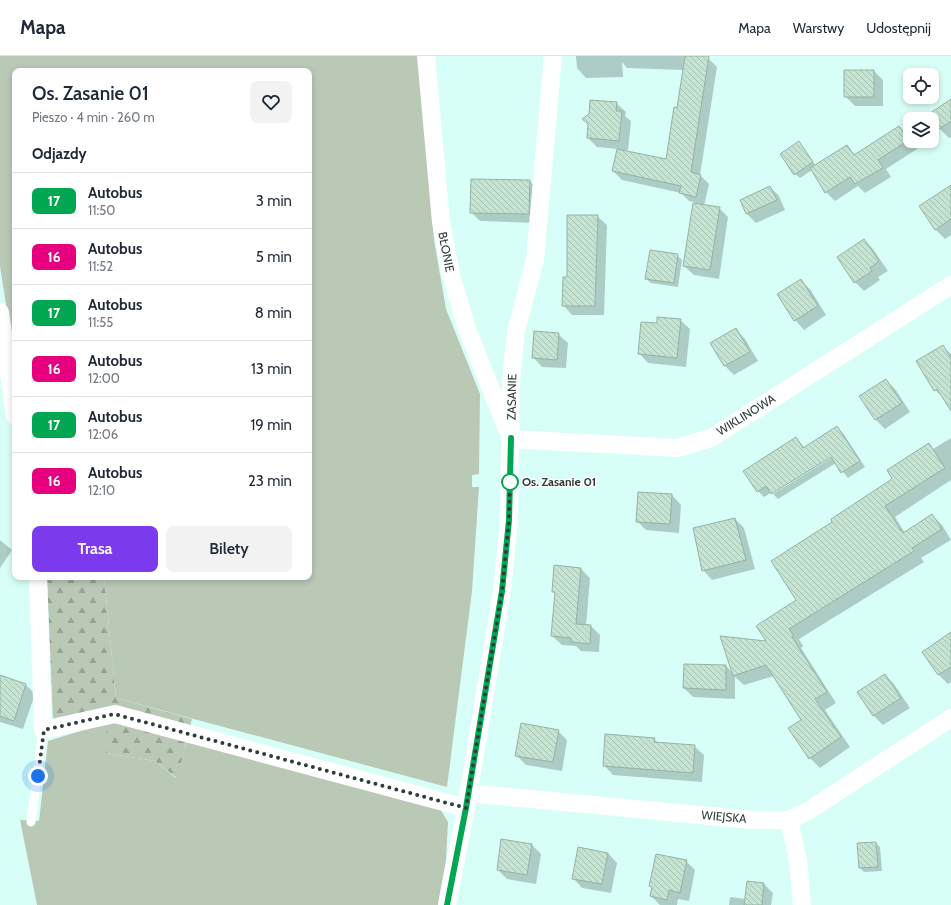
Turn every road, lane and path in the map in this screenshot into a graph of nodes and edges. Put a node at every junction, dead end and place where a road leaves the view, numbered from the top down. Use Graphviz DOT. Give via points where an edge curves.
graph roads {
  1 [pos="426,56"];
  2 [pos="553,56"];
  3 [pos="951,285"];
  4 [pos="0,312"];
  5 [pos="12,395"];
  6 [pos="511,438"];
  7 [pos="38,580"];
  8 [pos="951,718"];
  9 [pos="44,730"];
  10 [pos="467,800"];
  11 [pos="789,820"];
  12 [pos="31,822"];
  13 [pos="447,905"];
  14 [pos="802,905"];
  1 -- 6 [label="street, BŁONIE" via="440,222 450,275 467,329"];
  2 -- 6 [label="street, ZASANIE" via="535,260 516,331 511,381"];
  3 -- 6 [label="street, WIKLINOWA" via="711,438 677,448"];
  4 -- 5 [label="street"];
  6 -- 10 [label="street, ZASANIE" via="509,520 502,591"];
  7 -- 9 [label="street"];
  8 -- 11 [label="street, WIEJSKA" via="808,811"];
  9 -- 10 [label="street, WIEJSKA" via="114,714"];
  9 -- 12 [label="lane"];
  10 -- 11 [label="street, WIEJSKA" via="752,820"];
  10 -- 13 [label="street, ZASANIE"];
  11 -- 14 [label="street" via="798,861"];
}
